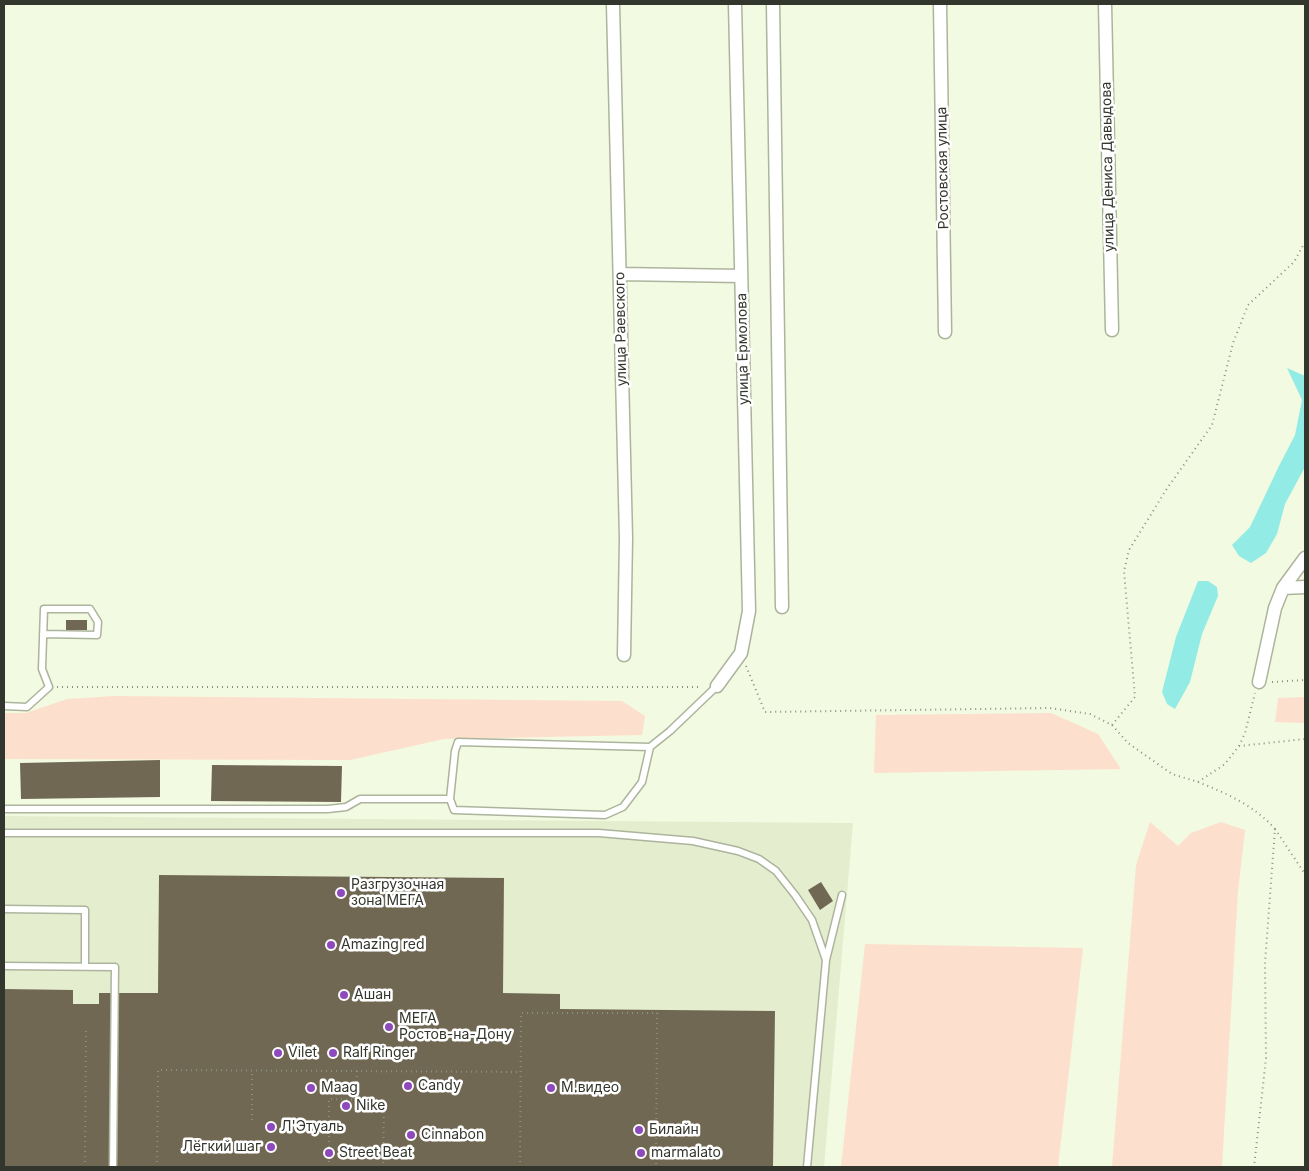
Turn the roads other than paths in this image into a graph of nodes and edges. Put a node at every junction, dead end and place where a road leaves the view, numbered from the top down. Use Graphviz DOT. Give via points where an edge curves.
graph roads {
  1 [pos="613,4"];
  2 [pos="735,4"];
  3 [pos="773,4"];
  4 [pos="940,4"];
  5 [pos="1105,4"];
  6 [pos="620,274"];
  7 [pos="741,276"];
  8 [pos="1112,330"];
  9 [pos="945,332"];
  10 [pos="1305,558"];
  11 [pos="1305,587"];
  12 [pos="1283,588"];
  13 [pos="782,607"];
  14 [pos="43,634"];
  15 [pos="624,655"];
  16 [pos="1259,682"];
  17 [pos="717,686"];
  18 [pos="4,706"];
  19 [pos="650,746"];
  20 [pos="450,799"];
  21 [pos="4,809"];
  22 [pos="4,833"];
  23 [pos="842,895"];
  24 [pos="4,909"];
  25 [pos="826,960"];
  26 [pos="4,966"];
  27 [pos="85,966"];
  28 [pos="113,1167"];
  29 [pos="808,1167"];
  1 -- 6 [label="street, улица Раевского"];
  2 -- 7 [label="street, улица Ермолова"];
  3 -- 13 [label="street"];
  4 -- 9 [label="street, Ростовская улица"];
  5 -- 8 [label="street, улица Дениса Давыдова"];
  6 -- 7 [label="street"];
  6 -- 15 [label="street, улица Раевского" via="626,538"];
  7 -- 17 [label="street, улица Ермолова" via="749,611 741,653"];
  10 -- 12 [label="street"];
  11 -- 12 [label="street"];
  12 -- 16 [label="street" via="1275,608"];
  14 -- 14 [label="lane" via="44,609 90,610 98,622 97,634"];
  14 -- 18 [label="lane" via="42,669 49,687 27,707"];
  17 -- 19 [label="lane"];
  19 -- 20 [label="lane" via="458,742"];
  19 -- 20 [label="lane" via="642,782 623,807 605,815 454,810"];
  20 -- 21 [label="lane" via="360,799 346,807 328,809"];
  22 -- 25 [label="lane" via="599,833 693,841 759,859 776,872 812,920"];
  23 -- 25 [label="lane"];
  24 -- 27 [label="lane" via="84,910"];
  25 -- 29 [label="lane"];
  26 -- 27 [label="lane"];
  27 -- 28 [label="lane" via="115,967"];
}
